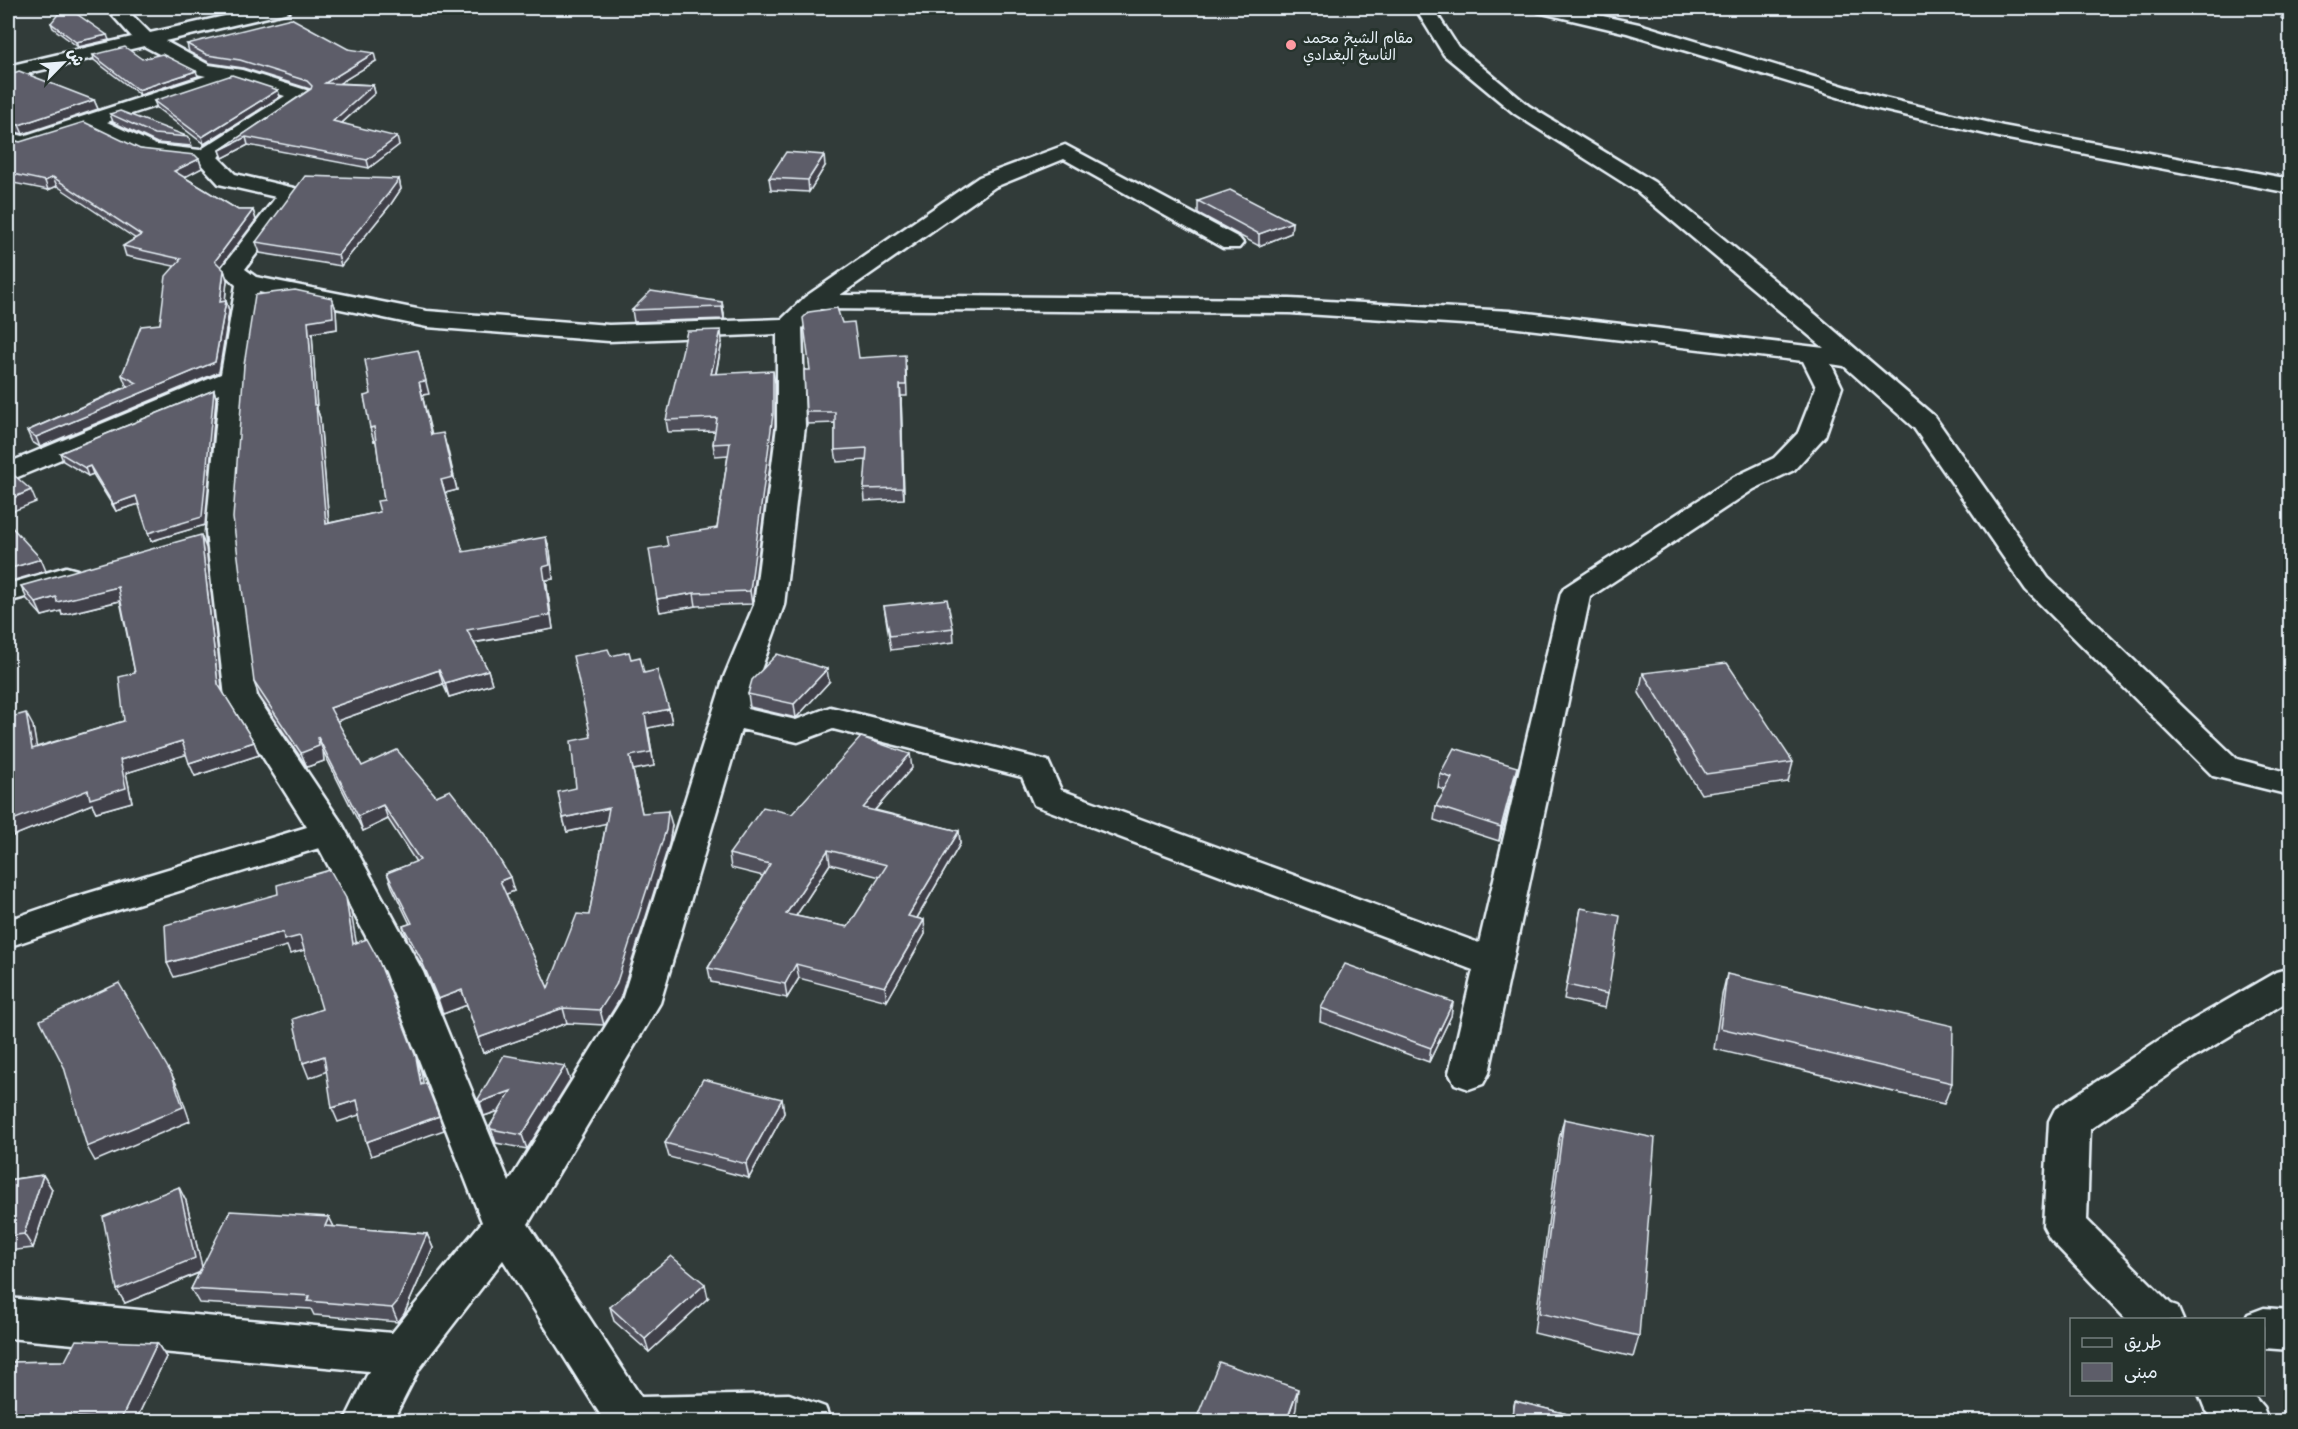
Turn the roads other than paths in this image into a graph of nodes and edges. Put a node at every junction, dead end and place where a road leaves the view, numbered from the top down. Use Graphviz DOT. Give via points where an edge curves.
graph roads {
  1 [pos="115,8"];
  2 [pos="282,8"];
  3 [pos="1424,8"];
  4 [pos="1545,8"];
  5 [pos="144,38"];
  6 [pos="8,72"];
  7 [pos="235,74"];
  8 [pos="87,121"];
  9 [pos="13,144"];
  10 [pos="205,156"];
  11 [pos="2290,186"];
  12 [pos="1231,243"];
  13 [pos="248,283"];
  14 [pos="814,302"];
  15 [pos="789,326"];
  16 [pos="1813,354"];
  17 [pos="1852,359"];
  18 [pos="233,378"];
  19 [pos="8,473"];
  20 [pos="98,567"];
  21 [pos="8,593"];
  22 [pos="728,715"];
  23 [pos="2290,784"];
  24 [pos="329,833"];
  25 [pos="8,934"];
  26 [pos="1493,963"];
  27 [pos="2290,982"];
  28 [pos="1469,1073"];
  29 [pos="505,1225"];
  30 [pos="8,1318"];
  31 [pos="2157,1318"];
  32 [pos="2265,1328"];
  33 [pos="2290,1330"];
  34 [pos="403,1354"];
  35 [pos="2223,1396"];
  36 [pos="628,1420"];
  37 [pos="367,1422"];
  38 [pos="808,1422"];
  39 [pos="2246,1422"];
  1 -- 5 [label="street"];
  2 -- 5 [label="street"];
  3 -- 17 [label="street" via="1450,51 1522,110 1646,187"];
  4 -- 11 [label="street" via="1632,28 1874,102 2003,132"];
  5 -- 6 [label="street"];
  5 -- 7 [label="street" via="204,70"];
  7 -- 8 [label="street"];
  7 -- 10 [label="street" via="302,95"];
  8 -- 9 [label="street"];
  8 -- 10 [label="street" via="152,151"];
  10 -- 13 [label="street" via="227,179 290,194 232,270"];
  12 -- 14 [label="street" via="1065,151 987,182"];
  13 -- 15 [label="street" via="427,319 609,333"];
  13 -- 18 [label="street"];
  14 -- 15 [label="street"];
  14 -- 16 [label="street" via="1290,306 1510,319"];
  15 -- 22 [label="street" via="791,426 776,562 769,604"];
  16 -- 17 [label="street"];
  16 -- 26 [label="street" via="1829,387 1811,436 1791,457 1744,483 1576,593"];
  17 -- 23 [label="street" via="1924,422 2037,584 2225,768"];
  18 -- 19 [label="street"];
  18 -- 24 [label="street" via="210,535 242,697"];
  20 -- 21 [label="street"];
  22 -- 26 [label="street" via="798,731 830,718 1036,769 1046,797"];
  22 -- 29 [label="street" via="641,1003"];
  24 -- 25 [label="street"];
  24 -- 29 [label="street" via="404,972"];
  26 -- 28 [label="street"];
  27 -- 31 [label="street" via="2179,1047 2070,1121 2065,1226"];
  29 -- 34 [label="street"];
  29 -- 36 [label="street"];
  30 -- 34 [label="street"];
  32 -- 33 [label="street"];
  34 -- 37 [label="street"];
  35 -- 39 [label="street"];
  36 -- 38 [label="street" via="789,1416"];
}
